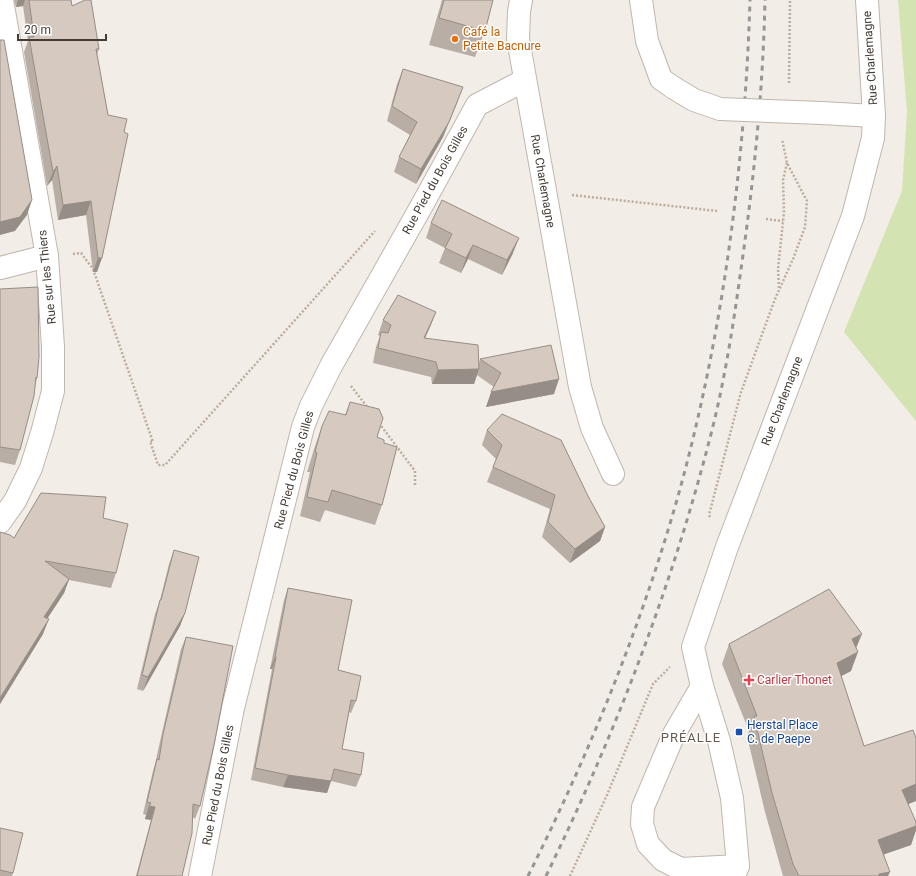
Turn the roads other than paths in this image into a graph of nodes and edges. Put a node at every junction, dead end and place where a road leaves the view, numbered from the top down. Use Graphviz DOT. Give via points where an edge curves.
graph roads {
  1 [pos="2,0"];
  2 [pos="521,0"];
  3 [pos="641,0"];
  4 [pos="867,0"];
  5 [pos="525,80"];
  6 [pos="874,116"];
  7 [pos="47,256"];
  8 [pos="0,268"];
  9 [pos="613,474"];
  10 [pos="0,522"];
  11 [pos="702,686"];
  12 [pos="739,873"];
  13 [pos="200,876"];
  1 -- 7 [label="street, Rue sur les Thiers"];
  2 -- 5 [label="street, Rue Charlemagne" via="518,39"];
  3 -- 6 [label="street, Rue Charlemagne, bridge" via="647,41 661,79 694,100 720,109"];
  4 -- 6 [label="street, Rue Charlemagne"];
  5 -- 9 [label="street, Rue Charlemagne" via="580,387 592,428"];
  5 -- 13 [label="street, Rue Pied du Bois Gilles" via="477,105 311,406 303,427 233,708"];
  6 -- 11 [label="street, Rue Charlemagne" via="873,138 853,216 727,547 693,647"];
  7 -- 8 [label="street"];
  7 -- 10 [label="street, Rue sur les Thiers" via="53,391 31,468 15,501"];
  11 -- 12 [label="street, Rue Charlemagne" via="719,741 732,798"];
  11 -- 12 [label="street" via="674,734 643,807 642,824 648,844 664,860 681,869"];
}
